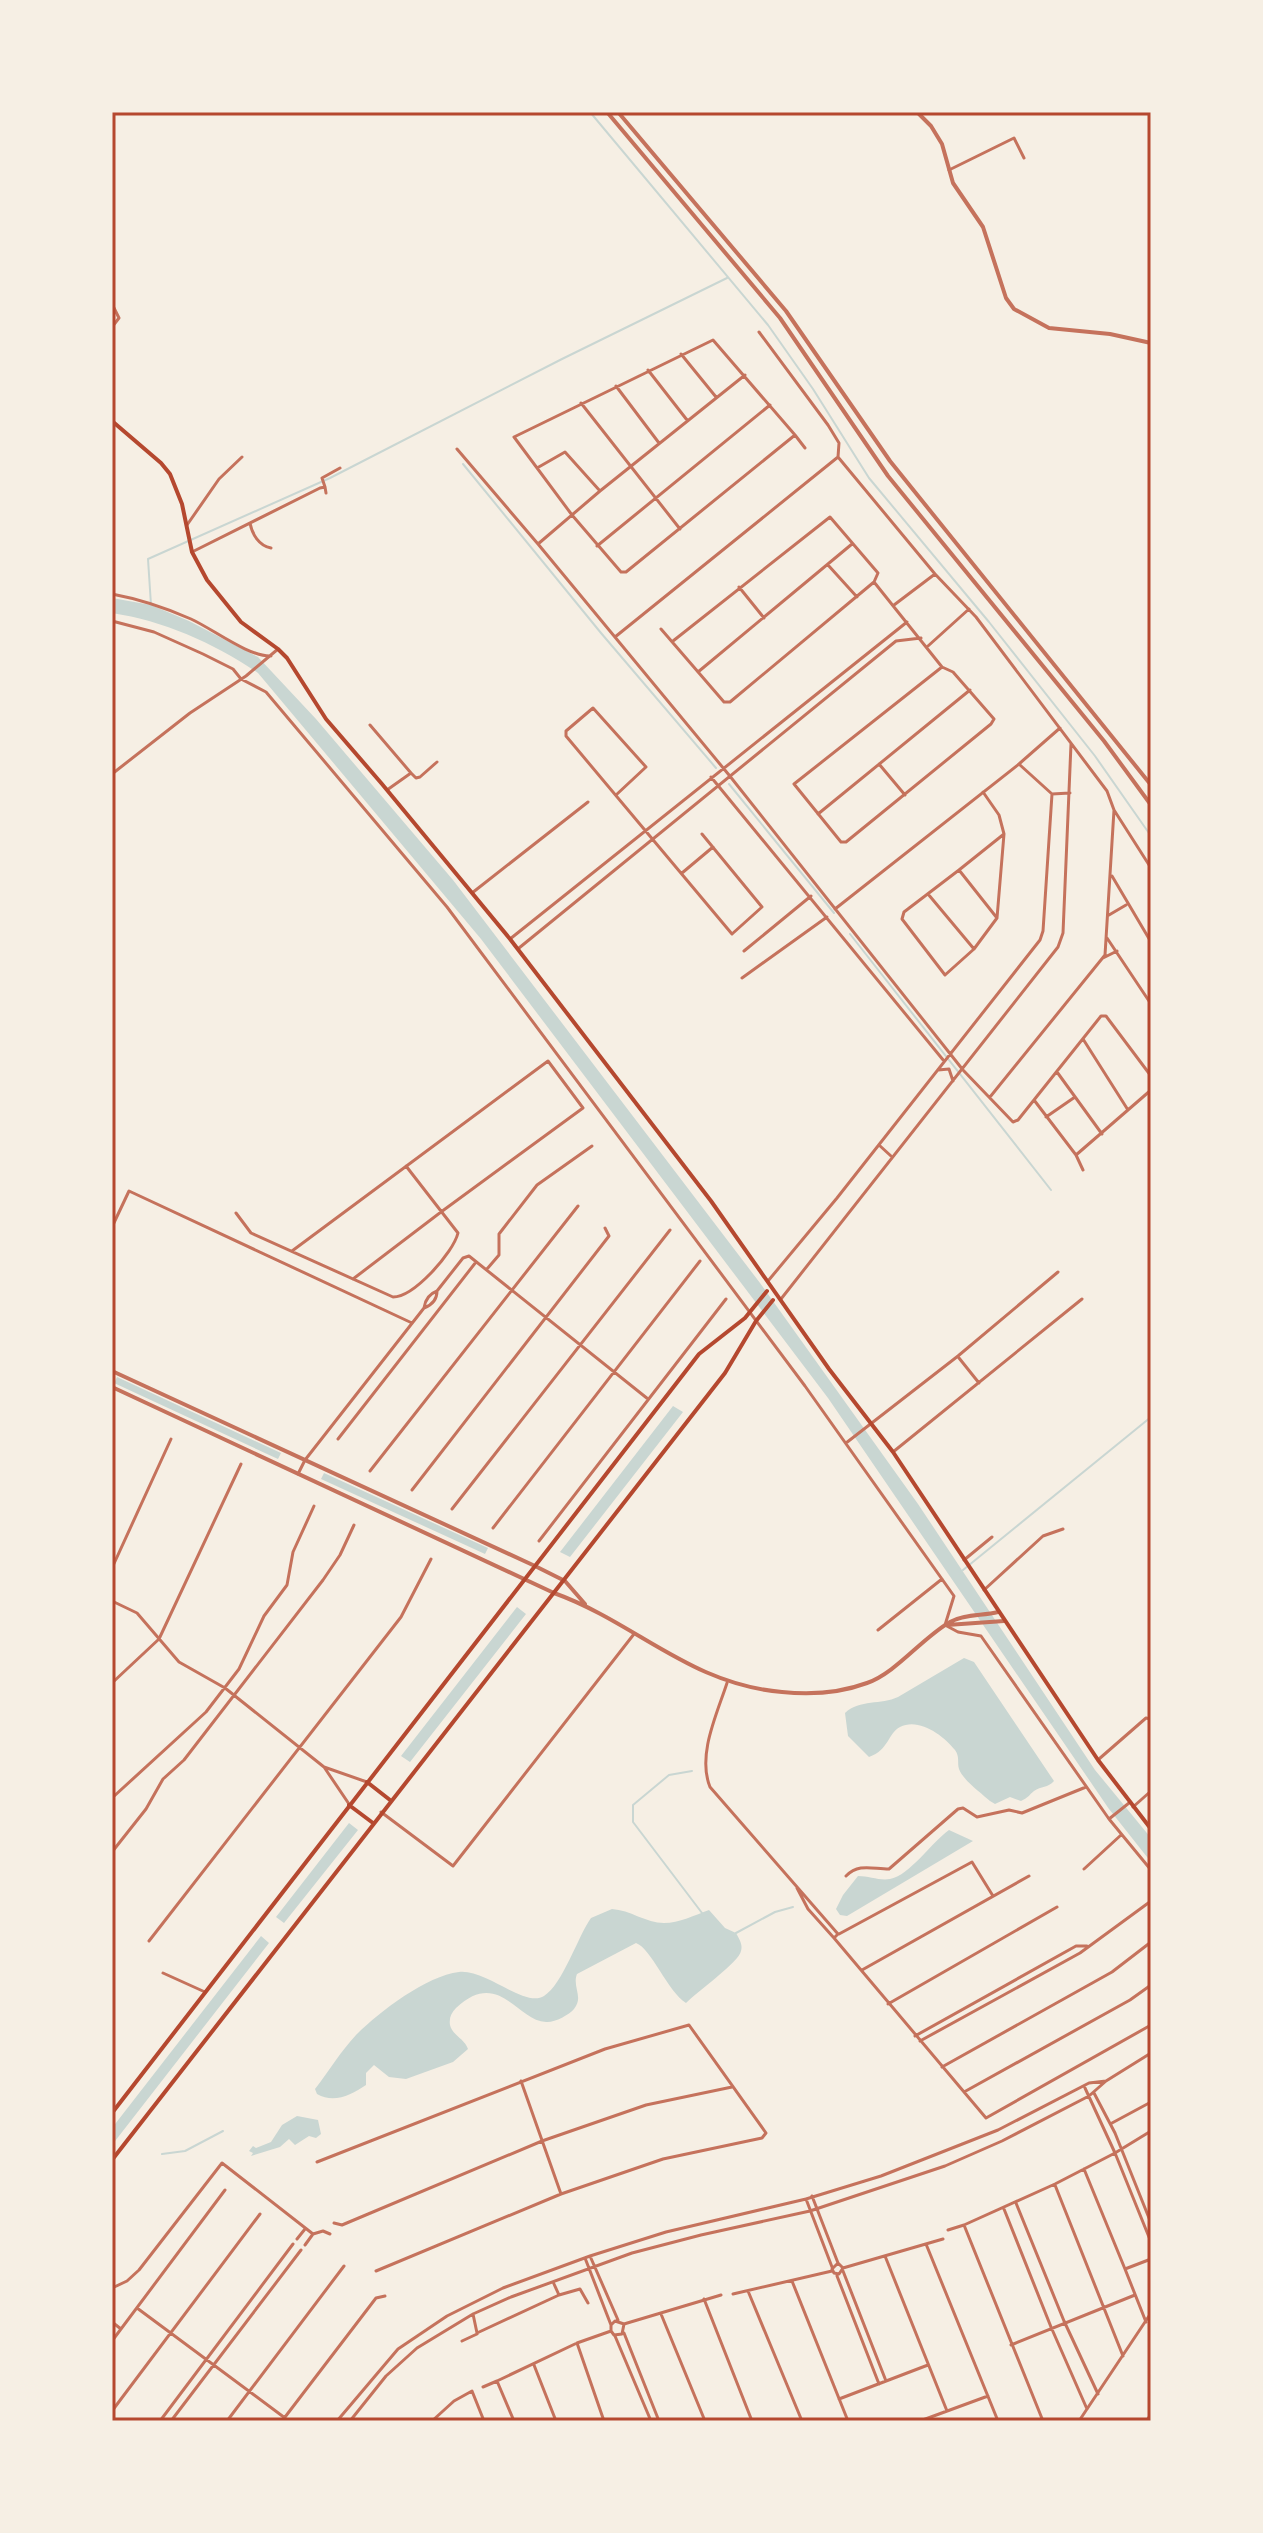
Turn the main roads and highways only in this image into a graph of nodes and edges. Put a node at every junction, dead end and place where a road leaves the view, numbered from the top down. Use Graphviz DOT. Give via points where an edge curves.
graph roads {
  1 [pos="112,421"];
  2 [pos="767,1291"];
  3 [pos="773,1300"];
  4 [pos="367,1782"];
  5 [pos="390,1800"];
  6 [pos="349,1805"];
  7 [pos="373,1823"];
  8 [pos="1151,1829"];
  9 [pos="112,2113"];
  10 [pos="112,2160"];
  1 -- 8 [label="main road" via="166,468 182,504 191,549 207,580 241,622 278,649 326,719 518,949 711,1201 893,1452 995,1613 1057,1695 1129,1806"];
  2 -- 4 [label="main road" via="699,1354"];
  3 -- 5 [label="main road" via="732,1364"];
  4 -- 5 [label="main road"];
  4 -- 6 [label="main road"];
  5 -- 7 [label="main road"];
  6 -- 7 [label="main road"];
  6 -- 9 [label="main road"];
  7 -- 10 [label="main road"];
}
